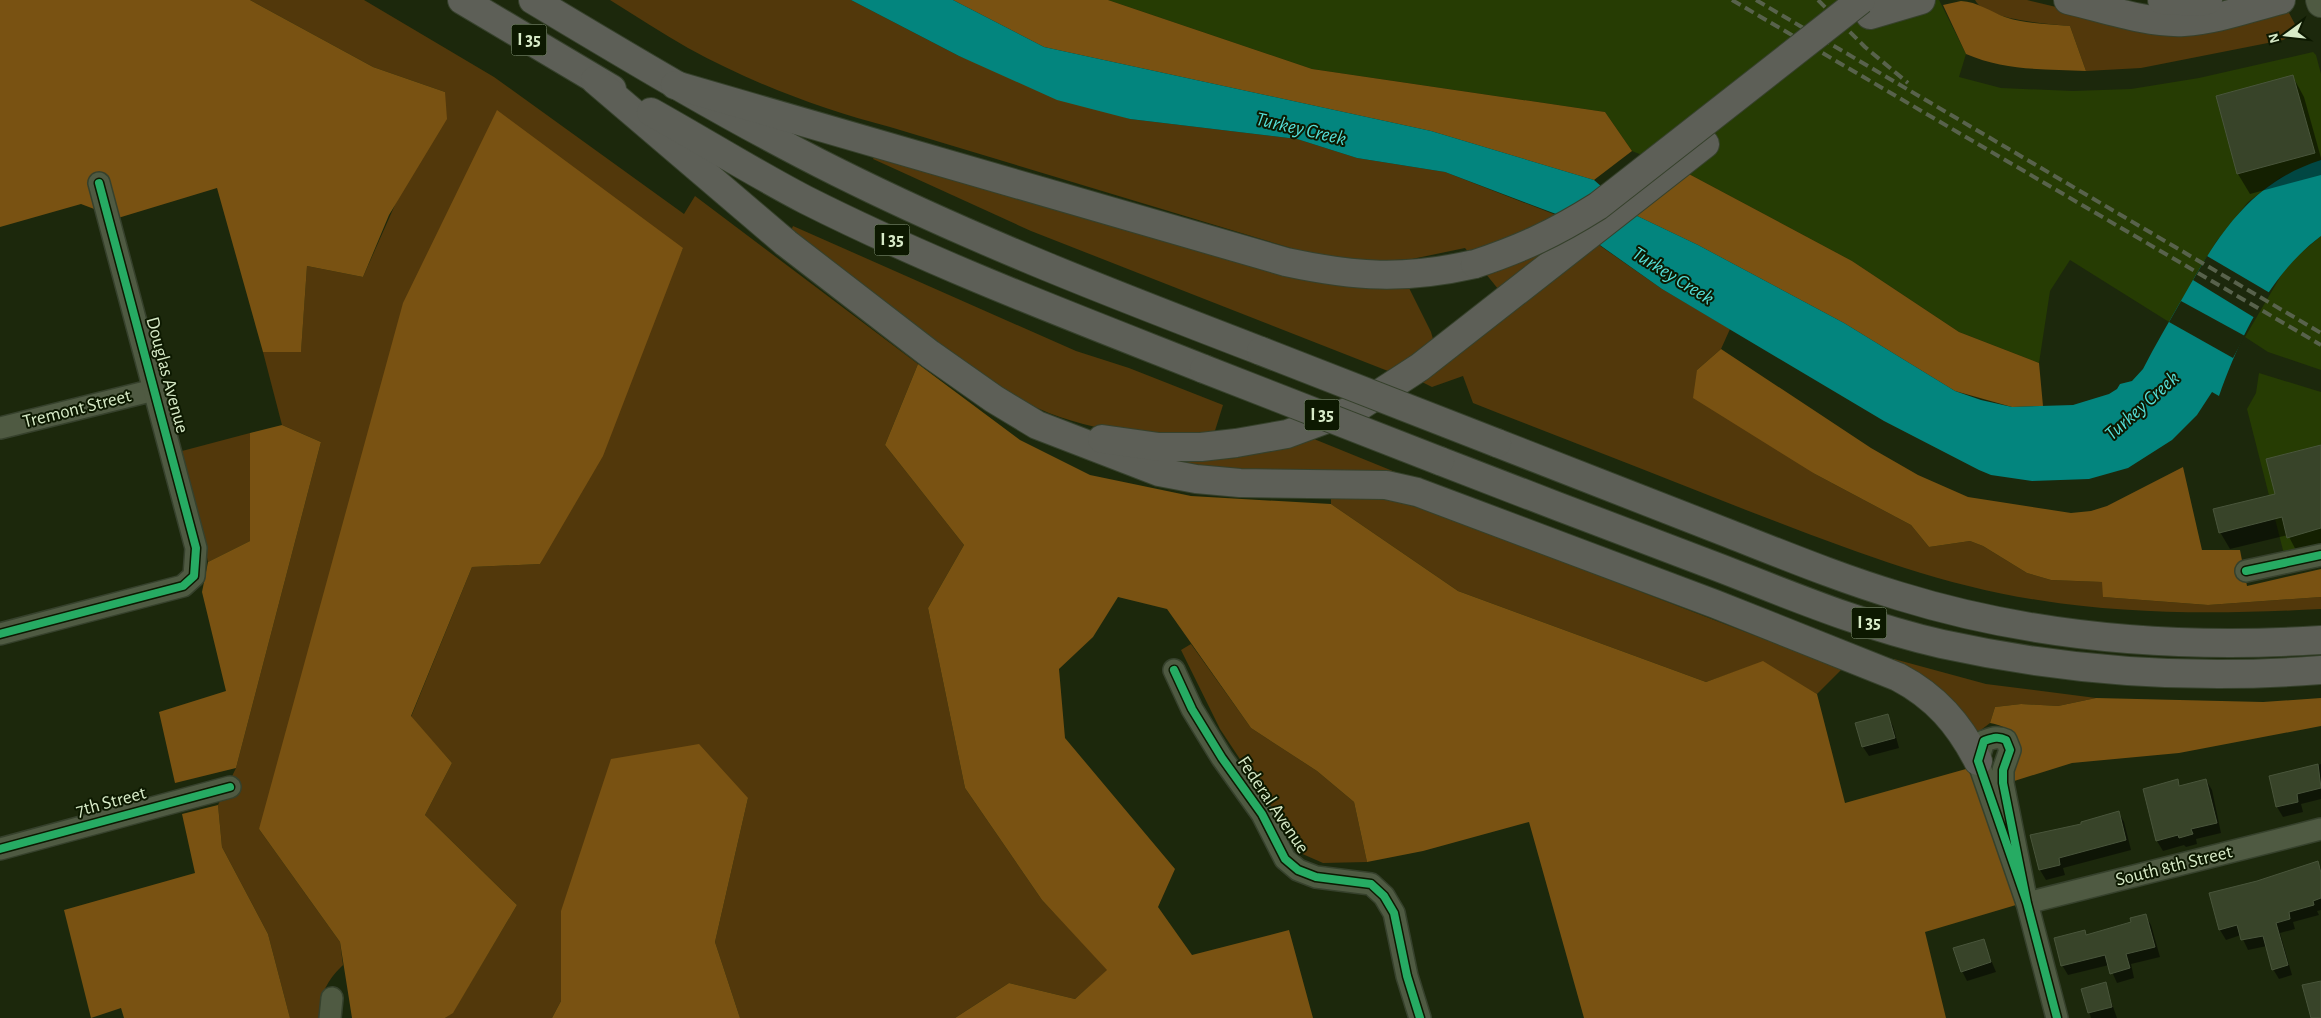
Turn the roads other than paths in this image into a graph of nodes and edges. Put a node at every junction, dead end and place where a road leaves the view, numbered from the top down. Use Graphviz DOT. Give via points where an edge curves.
graph roads {
  1 [pos="462,0"];
  2 [pos="533,0"];
  3 [pos="1921,0"];
  4 [pos="2068,0"];
  5 [pos="2162,0"];
  6 [pos="2208,0"];
  7 [pos="2281,0"];
  8 [pos="1874,5"];
  9 [pos="596,80"];
  10 [pos="675,85"];
  11 [pos="99,183"];
  12 [pos="154,390"];
  13 [pos="0,428"];
  14 [pos="1056,433"];
  15 [pos="2321,555"];
  16 [pos="2246,571"];
  17 [pos="0,634"];
  18 [pos="2321,640"];
  19 [pos="1174,670"];
  20 [pos="2321,670"];
  21 [pos="1978,761"];
  22 [pos="230,787"];
  23 [pos="2321,829"];
  24 [pos="0,849"];
  25 [pos="2027,903"];
  26 [pos="1420,1018"];
  27 [pos="2057,1018"];
  1 -- 9 [label="highway, I 35"];
  2 -- 10 [label="highway, I 35"];
  3 -- 8 [label="highway"];
  4 -- 7 [label="highway" via="2158,21 2182,22 2203,20"];
  5 -- 6 [label="highway"];
  8 -- 10 [label="highway, bridge" via="1598,206 1557,232 1475,264 1438,272 1392,276 1331,272 1286,262"];
  8 -- 14 [label="highway" via="1503,302 1389,389 1357,408 1287,434 1201,447 1159,447"];
  9 -- 14 [label="highway" via="786,243 922,348 994,399"];
  9 -- 20 [label="highway, I 35, bridge" via="806,199 1032,301 1440,461 1875,625 1940,643 2035,661 2100,668 2178,674"];
  10 -- 18 [label="highway, I 35, bridge" via="838,173 979,240 1827,572 1900,597 1983,618 2063,632 2204,644"];
  11 -- 12 [label="street, Douglas Avenue"];
  12 -- 13 [label="street, Tremont Street"];
  12 -- 17 [label="street, Douglas Avenue" via="196,548 194,576 182,586"];
  14 -- 21 [label="highway" via="1159,472 1196,479 1240,483 1386,485 1425,495 1898,677 1917,687 1951,717 1965,735"];
  15 -- 16 [label="street"];
  19 -- 26 [label="street, Federal Avenue" via="1192,709 1262,814 1285,859 1298,870 1316,877 1371,884 1384,896 1394,913 1407,976"];
  21 -- 25 [label="street"];
  21 -- 25 [label="street" via="1984,741 2000,737 2006,740 2010,750 2003,783"];
  22 -- 24 [label="street, 7th Street"];
  23 -- 25 [label="street, South 8th Street"];
  25 -- 27 [label="street"];
}
